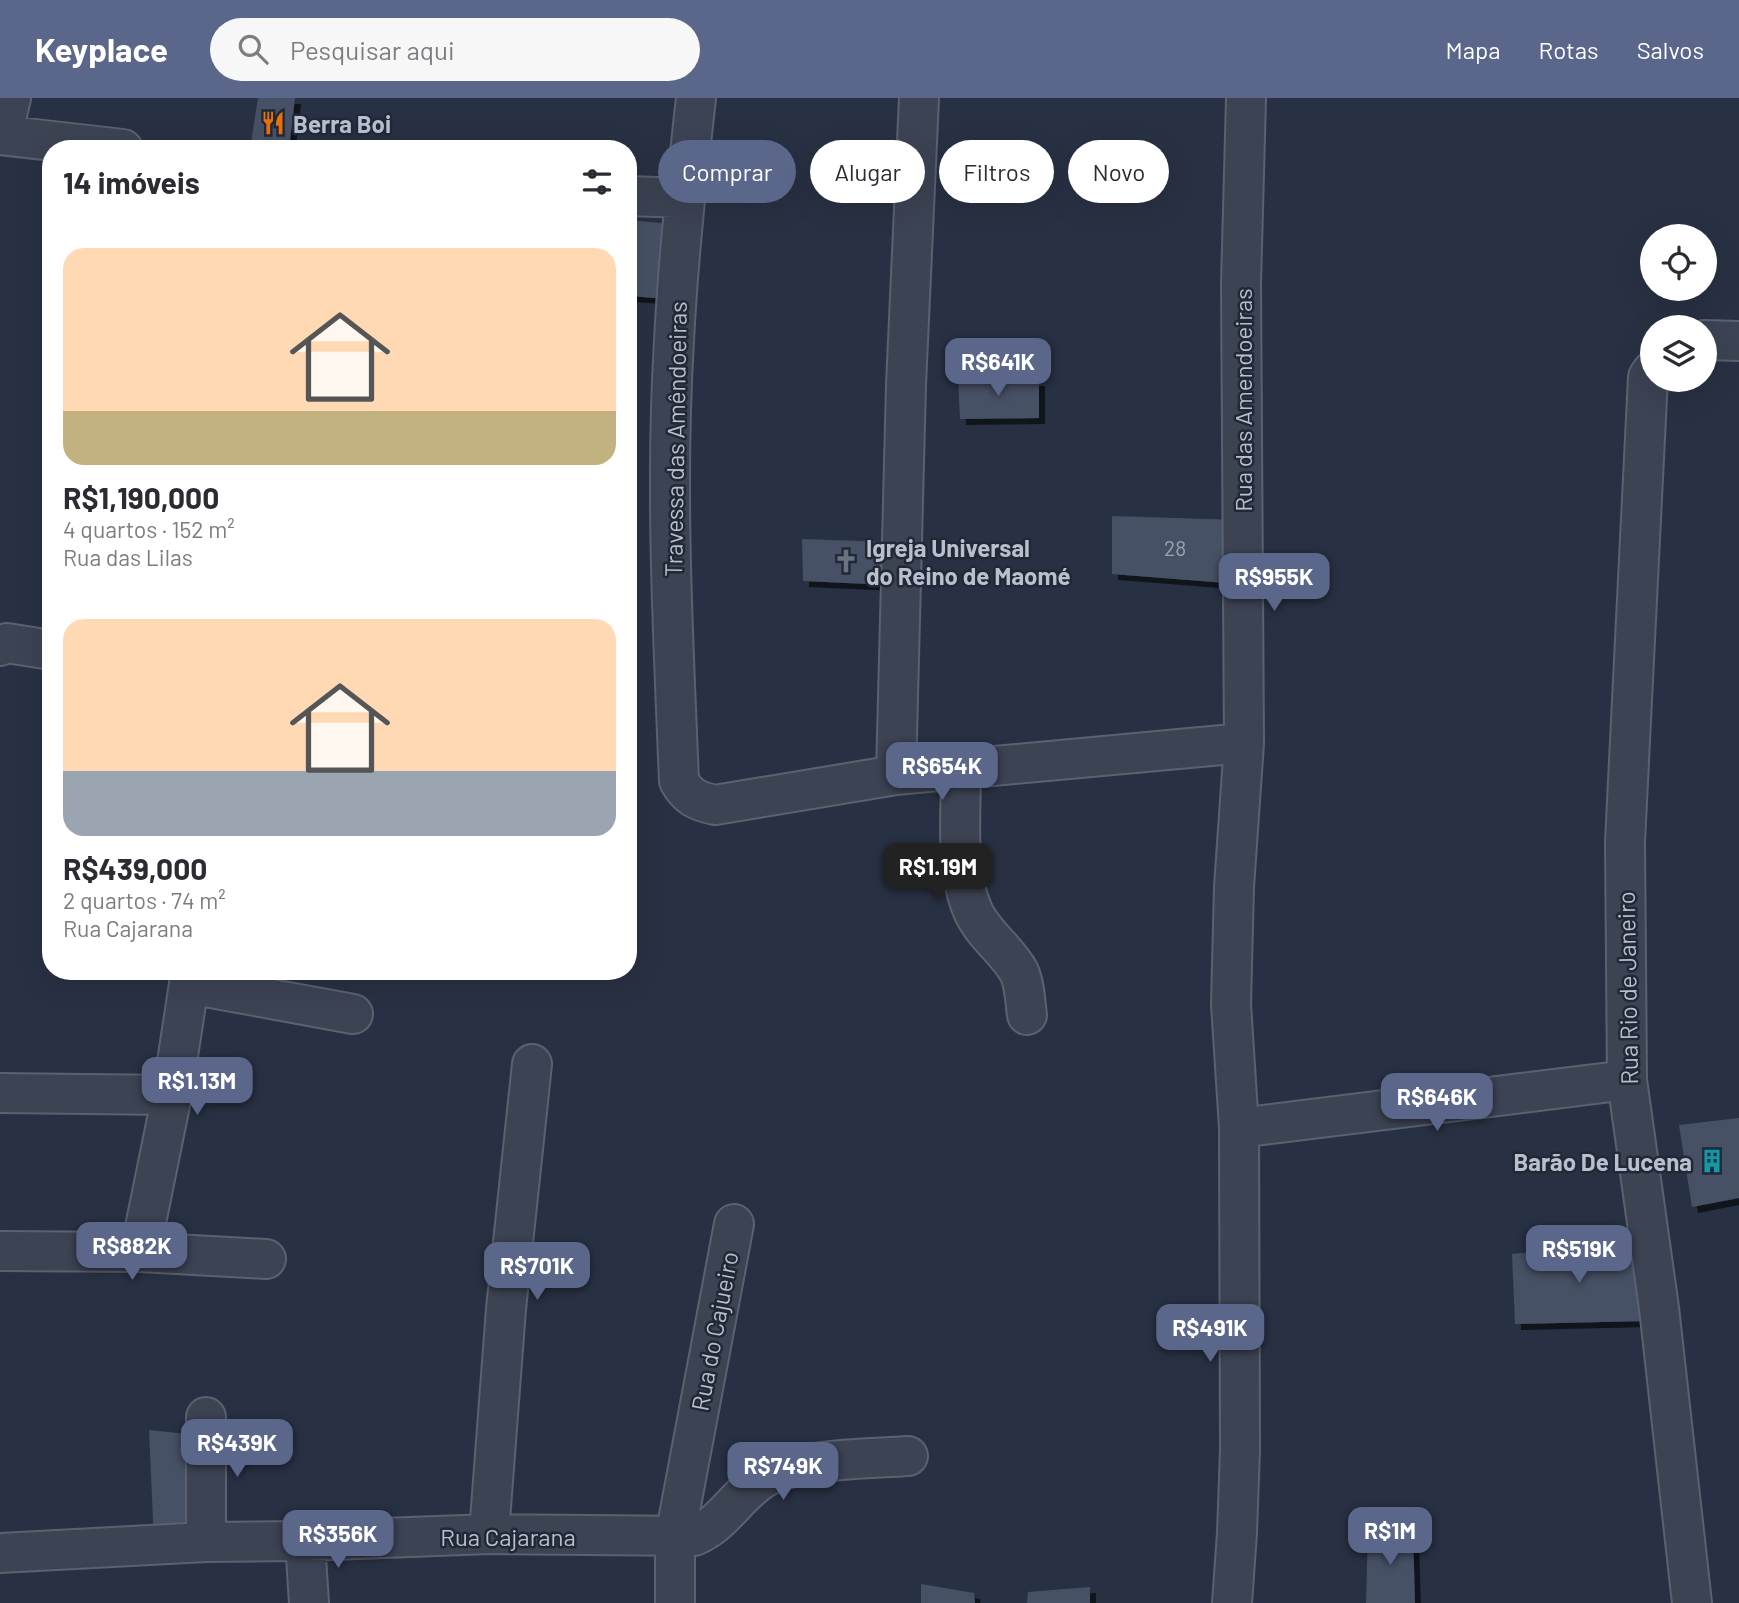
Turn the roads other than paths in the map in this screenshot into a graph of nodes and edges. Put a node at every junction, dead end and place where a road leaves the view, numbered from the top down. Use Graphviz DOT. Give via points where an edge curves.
graph roads {
  1 [pos="11,98"];
  2 [pos="696,98"];
  3 [pos="919,98"];
  4 [pos="1246,98"];
  5 [pos="1,135"];
  6 [pos="45,140"];
  7 [pos="691,140"];
  8 [pos="637,196"];
  9 [pos="658,197"];
  10 [pos="685,203"];
  11 [pos="1717,340"];
  12 [pos="1739,341"];
  13 [pos="1647,392"];
  14 [pos="2,637"];
  15 [pos="42,648"];
  16 [pos="1244,743"];
  17 [pos="961,771"];
  18 [pos="896,775"];
  19 [pos="190,980"];
  20 [pos="199,980"];
  21 [pos="353,1014"];
  22 [pos="1027,1015"];
  23 [pos="532,1064"];
  24 [pos="1627,1080"];
  25 [pos="0,1093"];
  26 [pos="172,1095"];
  27 [pos="1239,1128"];
  28 [pos="734,1224"];
  29 [pos="0,1251"];
  30 [pos="140,1252"];
  31 [pos="266,1259"];
  32 [pos="206,1418"];
  33 [pos="908,1456"];
  34 [pos="489,1534"];
  35 [pos="676,1537"];
  36 [pos="305,1541"];
  37 [pos="206,1542"];
  38 [pos="0,1553"];
  39 [pos="309,1603"];
  40 [pos="675,1603"];
  41 [pos="1232,1603"];
  42 [pos="1692,1603"];
  1 -- 5 [label="street"];
  2 -- 7 [label="street, Travessa das Amêndoeiras"];
  3 -- 18 [label="street"];
  4 -- 16 [label="street, Rua das Amendoeiras" via="1241,284"];
  5 -- 6 [label="street"];
  8 -- 9 [label="street"];
  10 -- 18 [label="street, Travessa das Amêndoeiras" via="674,343 670,554 679,781 698,802 715,805"];
  11 -- 12 [label="street"];
  13 -- 24 [label="street, Rua Rio de Janeiro" via="1625,842"];
  14 -- 15 [label="street"];
  16 -- 17 [label="street"];
  16 -- 27 [label="street, Rua das Amendoeiras" via="1231,1004"];
  17 -- 18 [label="street"];
  17 -- 22 [label="street" via="966,894 975,915 1020,974"];
  19 -- 26 [label="street"];
  20 -- 21 [label="street"];
  23 -- 34 [label="street" via="506,1309"];
  24 -- 27 [label="street"];
  24 -- 42 [label="street, Rua Rio de Janeiro" via="1659,1308"];
  25 -- 26 [label="street"];
  26 -- 30 [label="street"];
  27 -- 41 [label="street, Rua das Amendoeiras" via="1240,1450"];
  28 -- 35 [label="street, Rua do Cajueiro"];
  29 -- 30 [label="street"];
  30 -- 31 [label="street"];
  32 -- 37 [label="street"];
  33 -- 35 [label="street, Rua Cajarana" via="786,1469 747,1491 709,1531"];
  34 -- 35 [label="street, Rua Cajarana"];
  34 -- 36 [label="street, Rua Cajarana"];
  35 -- 40 [label="street, Rua do Cajueiro"];
  36 -- 37 [label="street, Rua Cajarana"];
  36 -- 39 [label="street"];
  37 -- 38 [label="street, Rua Cajarana"];
}
